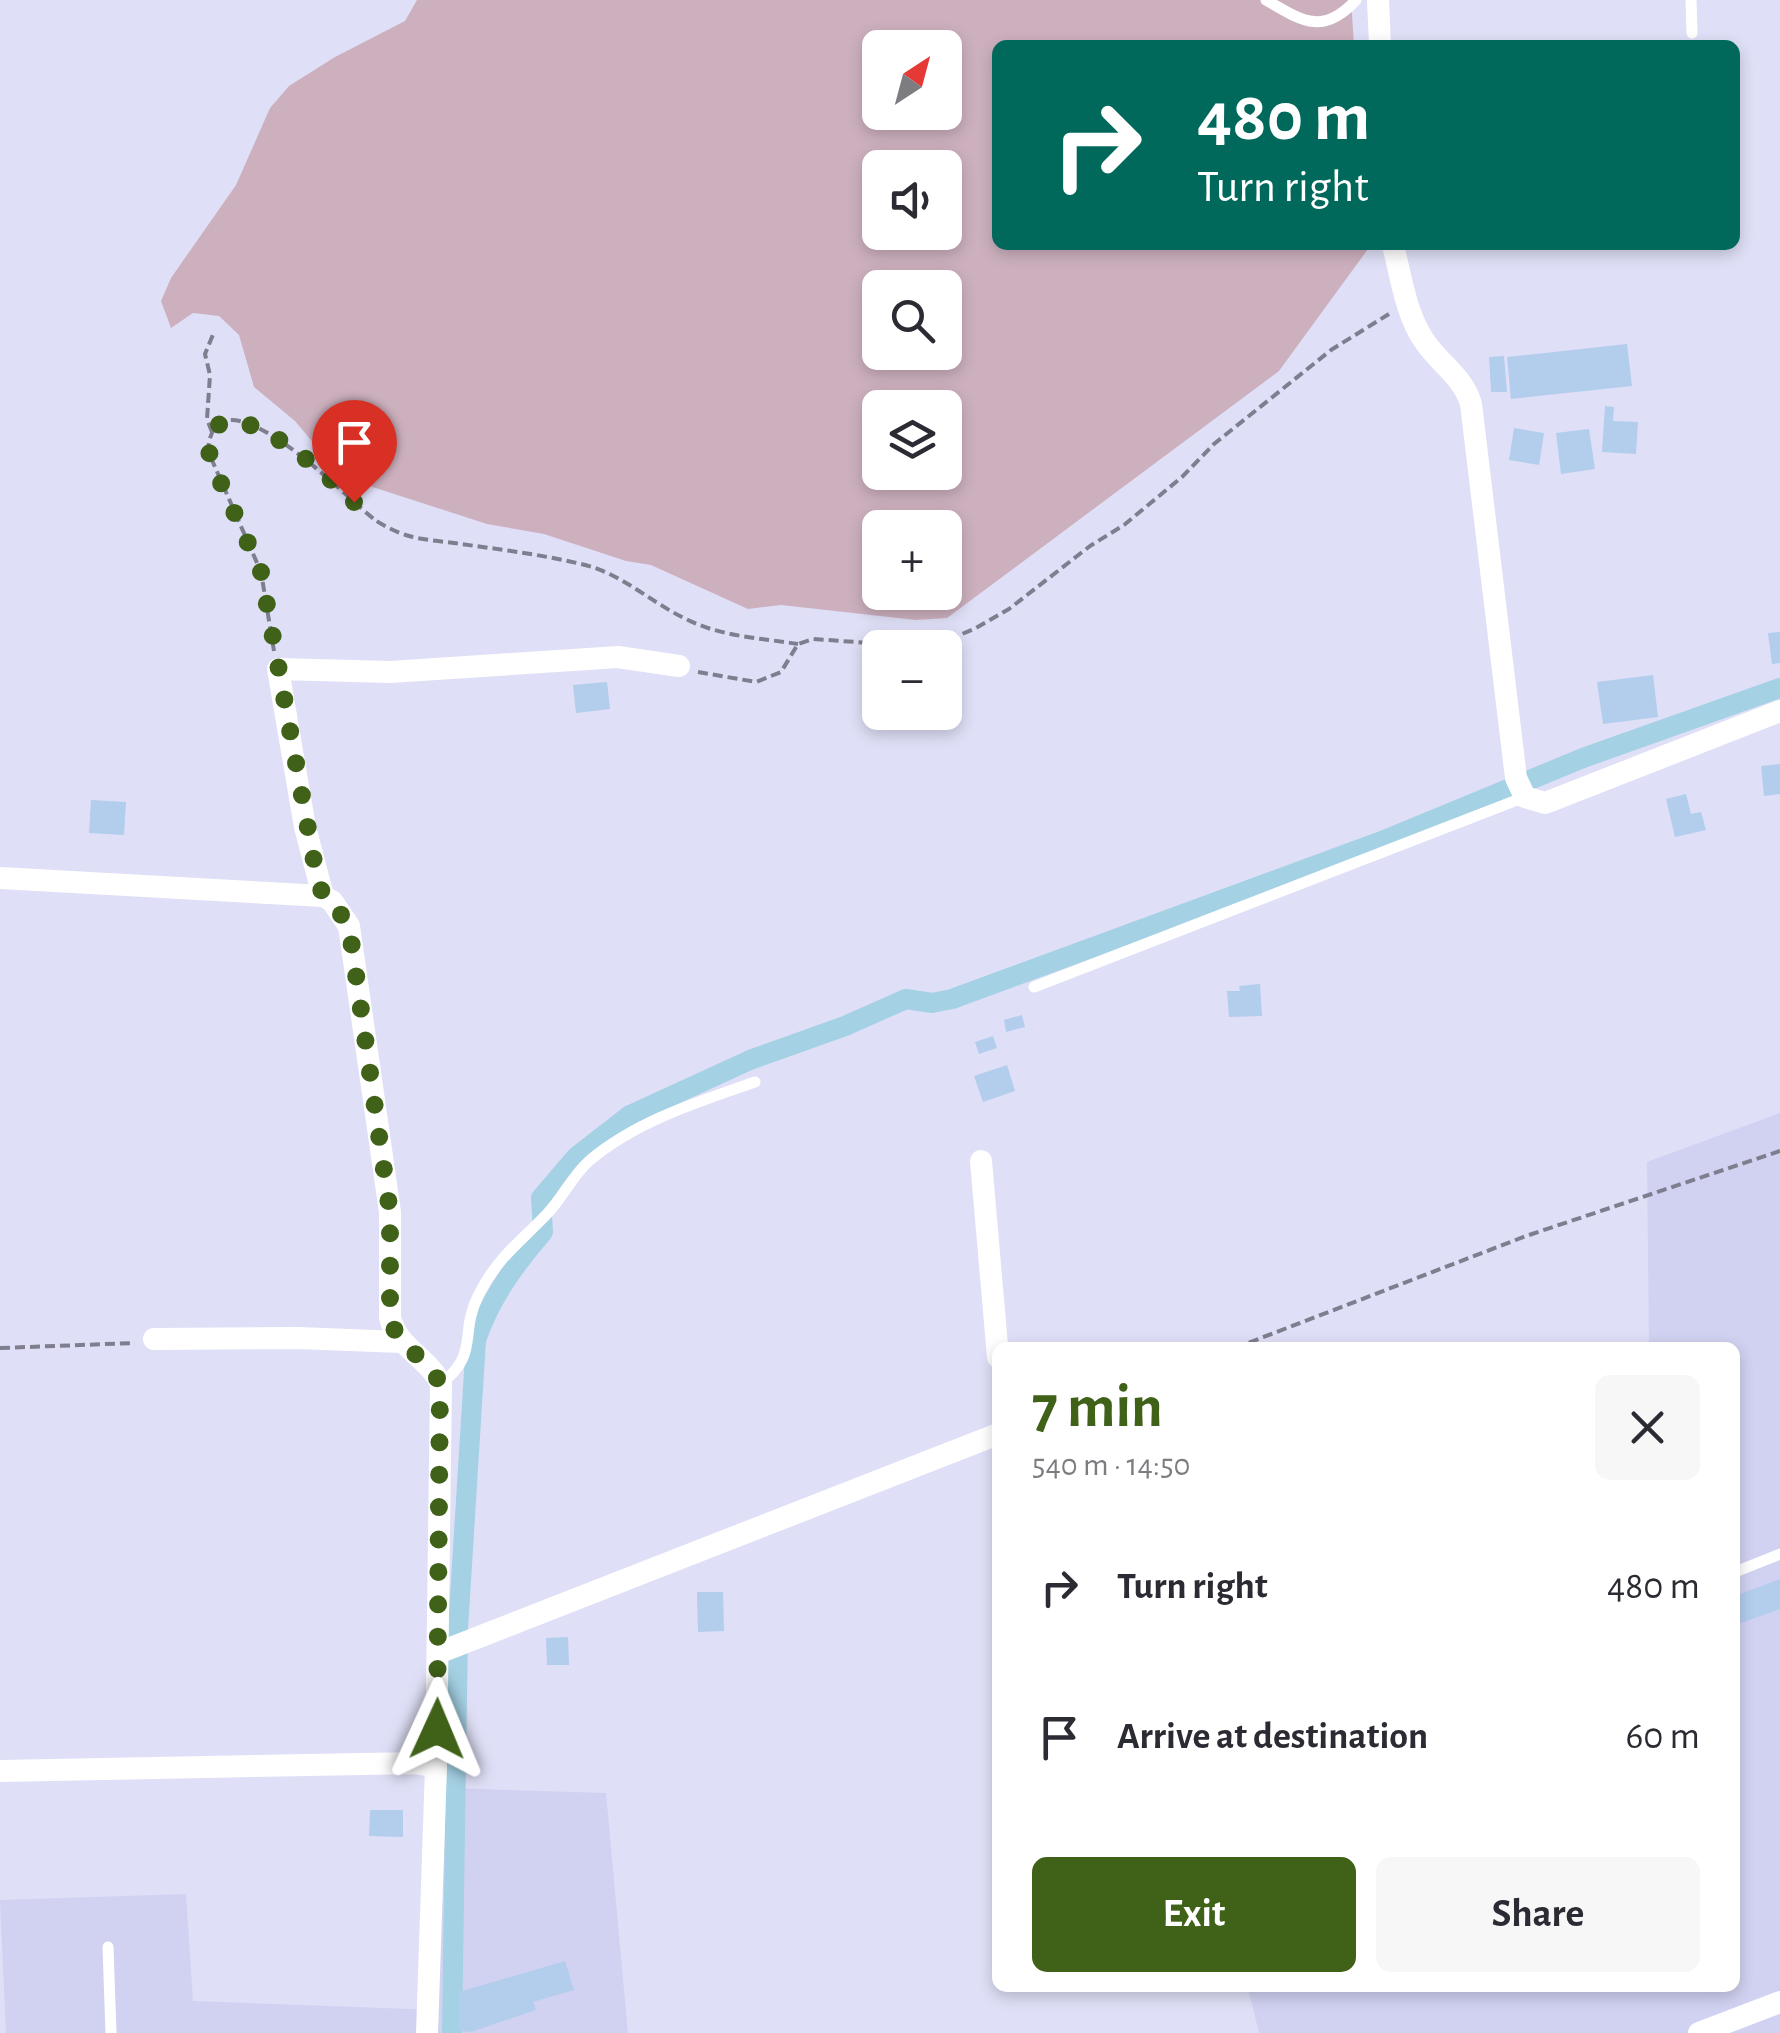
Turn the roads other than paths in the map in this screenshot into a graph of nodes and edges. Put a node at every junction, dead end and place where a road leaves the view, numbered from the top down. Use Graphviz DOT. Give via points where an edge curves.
graph roads {
  1 [pos="1266,0"];
  2 [pos="1356,0"];
  3 [pos="1378,0"];
  4 [pos="1691,0"];
  5 [pos="1692,33"];
  6 [pos="1380,40"];
  7 [pos="1394,250"];
  8 [pos="679,666"];
  9 [pos="1780,711"];
  10 [pos="1521,789"];
  11 [pos="0,878"];
  12 [pos="323,896"];
  13 [pos="1034,986"];
  14 [pos="755,1082"];
  15 [pos="981,1161"];
  16 [pos="154,1339"];
  17 [pos="402,1342"];
  18 [pos="997,1342"];
  19 [pos="440,1384"];
  20 [pos="992,1436"];
  21 [pos="1780,1554"];
  22 [pos="1740,1570"];
  23 [pos="438,1653"];
  24 [pos="436,1767"];
  25 [pos="0,1770"];
  26 [pos="108,1947"];
  27 [pos="1780,2002"];
  28 [pos="112,2033"];
  29 [pos="427,2033"];
  30 [pos="1699,2033"];
  1 -- 2 [label="lane" via="1319,23 1341,16"];
  3 -- 6 [label="street"];
  4 -- 5 [label="lane"];
  7 -- 10 [label="street" via="1423,340 1457,375 1471,404"];
  8 -- 12 [label="street" via="618,657 390,672 278,668"];
  9 -- 10 [label="street" via="1545,803"];
  10 -- 13 [label="lane"];
  11 -- 12 [label="street"];
  12 -- 17 [label="street" via="349,926 390,1212 390,1317"];
  14 -- 19 [label="lane" via="630,1132 587,1162 548,1214 504,1253 469,1318 465,1359"];
  15 -- 18 [label="street"];
  16 -- 17 [label="street"];
  17 -- 19 [label="street"];
  19 -- 23 [label="street"];
  20 -- 23 [label="street"];
  21 -- 22 [label="lane"];
  23 -- 24 [label="street"];
  24 -- 25 [label="street"];
  24 -- 29 [label="street"];
  26 -- 28 [label="lane"];
  27 -- 30 [label="street"];
}
